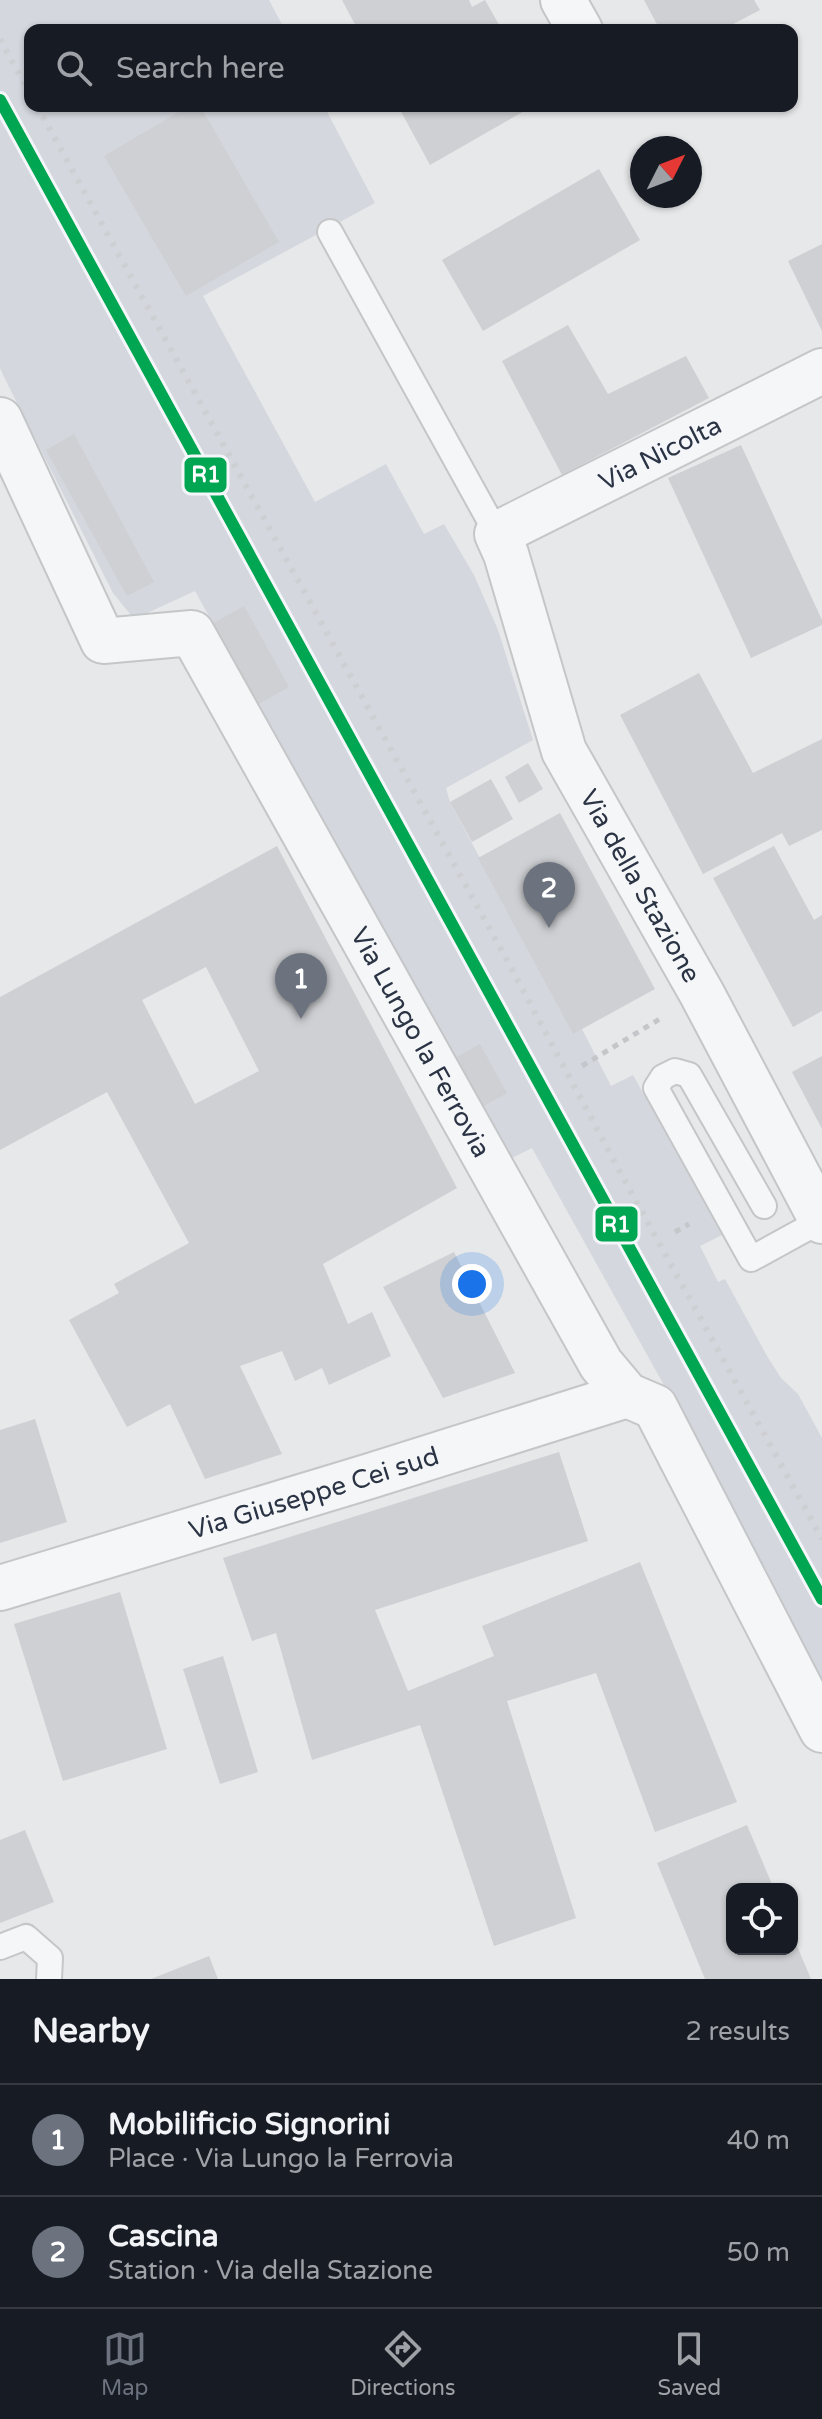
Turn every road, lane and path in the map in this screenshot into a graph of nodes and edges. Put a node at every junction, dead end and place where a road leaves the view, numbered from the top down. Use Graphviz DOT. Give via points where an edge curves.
graph roads {
  1 [pos="563,0"];
  2 [pos="577,24"];
  3 [pos="330,232"];
  4 [pos="822,371"];
  5 [pos="0,420"];
  6 [pos="497,534"];
  7 [pos="702,994"];
  8 [pos="582,1066"];
  9 [pos="764,1206"];
  10 [pos="822,1221"];
  11 [pos="578,1394"];
  12 [pos="627,1395"];
  13 [pos="370,1476"];
  14 [pos="0,1588"];
  15 [pos="822,1730"];
  16 [pos="0,1947"];
  17 [pos="49,1979"];
  1 -- 2 [label="street"];
  3 -- 6 [label="lane"];
  4 -- 6 [label="street, Via Nicolta"];
  5 -- 12 [label="street, Via Lungo la Ferrovia" via="103,641 192,633 601,1364"];
  6 -- 7 [label="street, Via della Stazione" via="564,751"];
  7 -- 8 [label="path"];
  7 -- 10 [label="street, Via della Stazione"];
  9 -- 10 [label="lane" via="689,1075 675,1071 663,1077 656,1088 751,1259"];
  11 -- 13 [label="lane" via="379,1457"];
  12 -- 13 [label="street, Via Giuseppe Cei sud"];
  12 -- 15 [label="street, Via Lungo la Ferrovia" via="655,1407"];
  13 -- 14 [label="street, Via Giuseppe Cei sud"];
  16 -- 17 [label="lane" via="26,1937 50,1958"];
}
